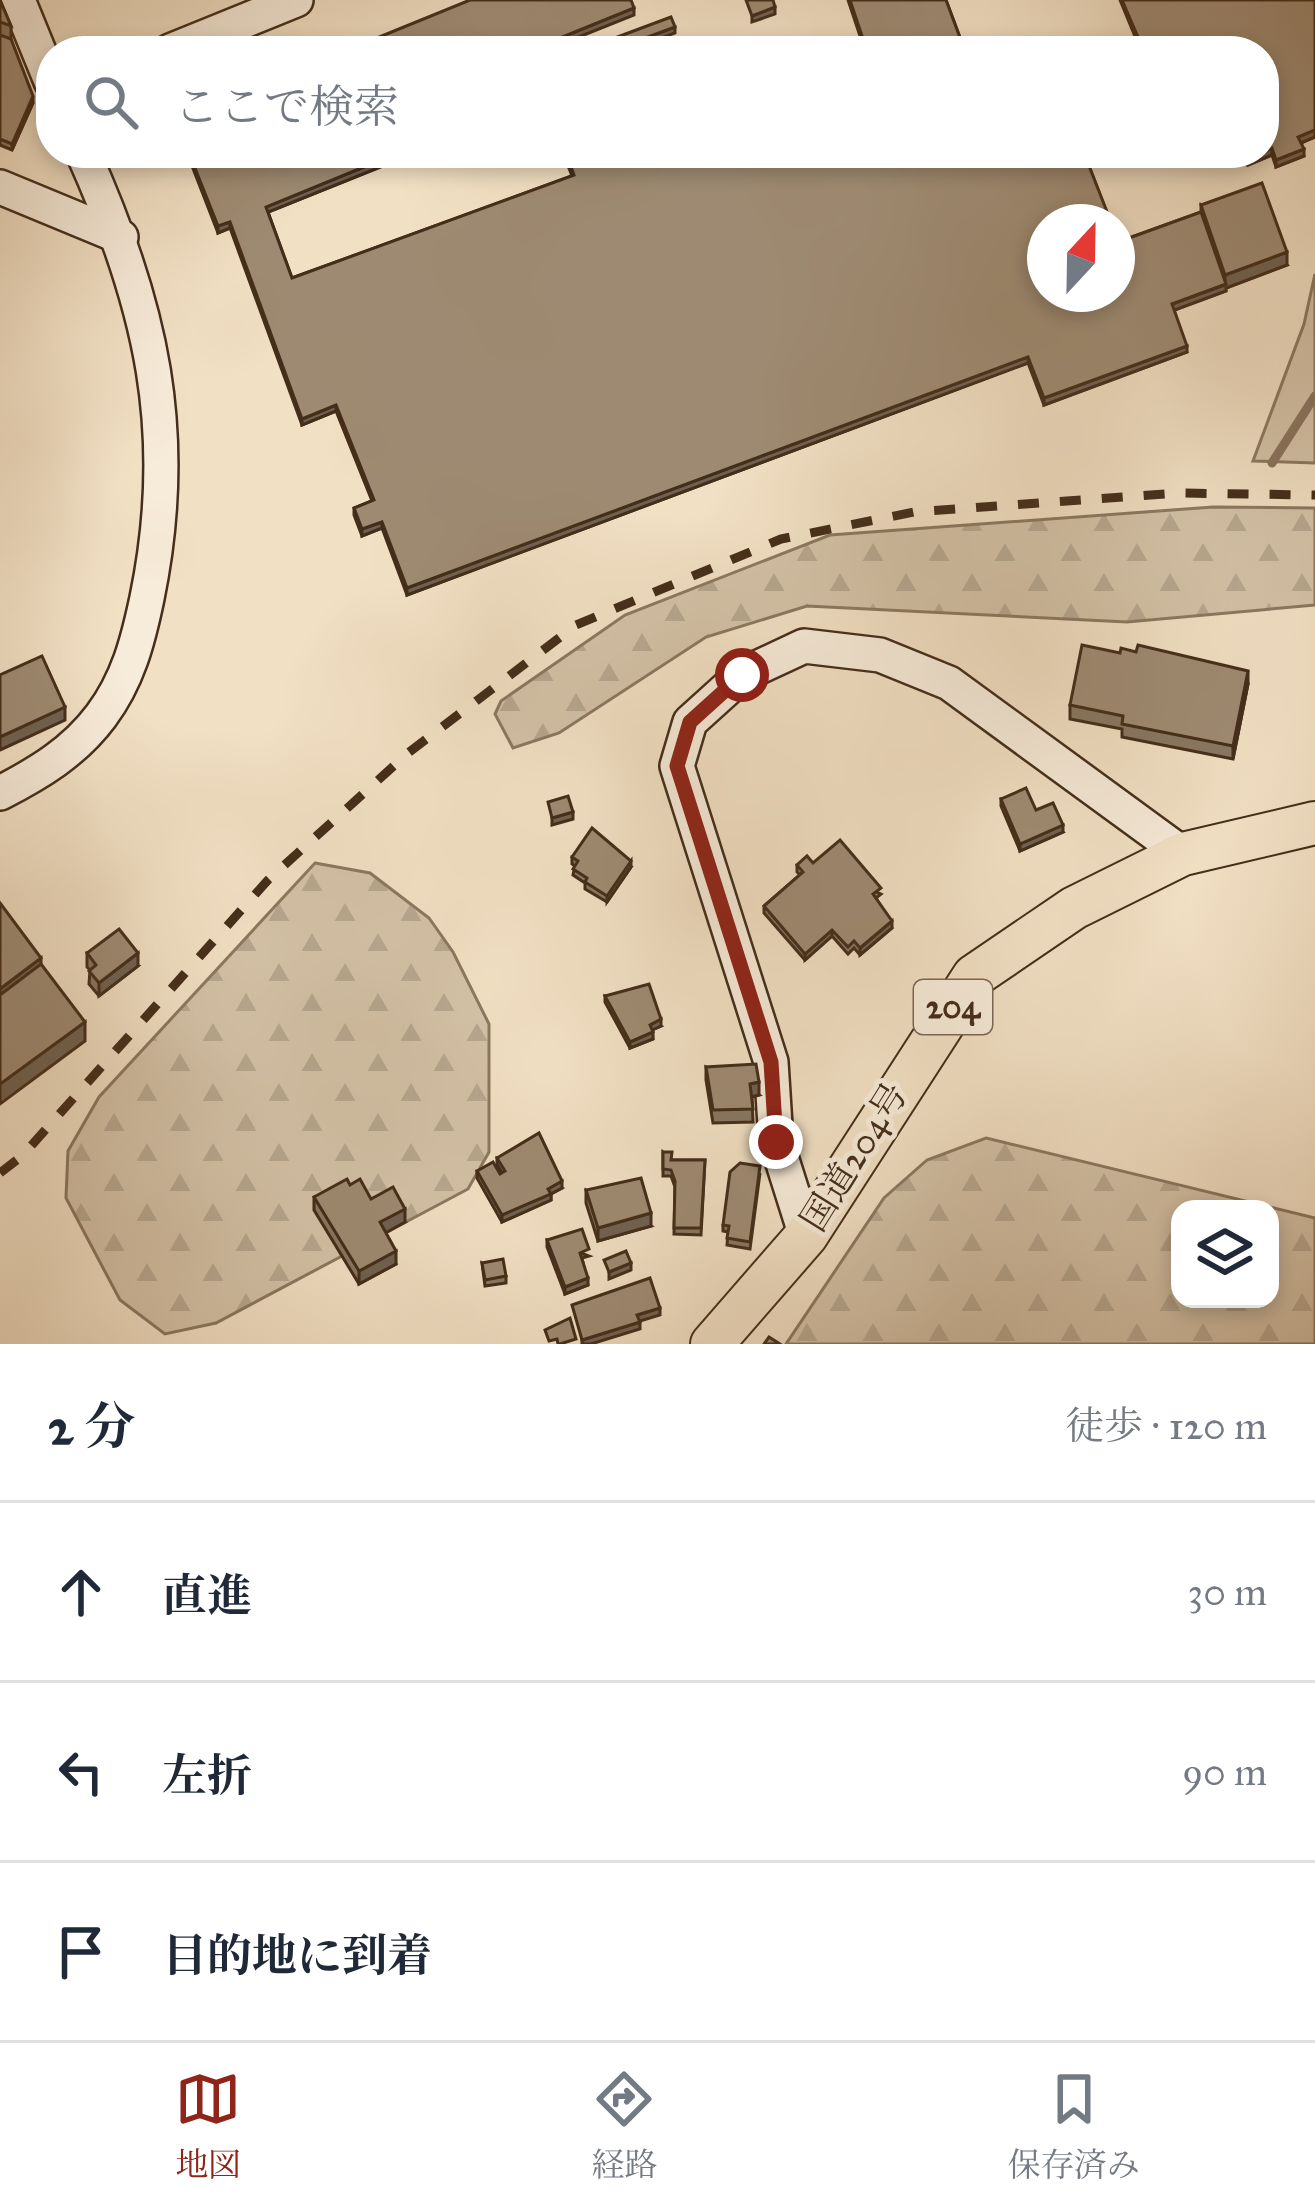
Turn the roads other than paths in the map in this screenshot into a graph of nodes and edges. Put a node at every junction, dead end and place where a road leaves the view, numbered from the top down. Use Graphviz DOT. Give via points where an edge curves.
graph roads {
  1 [pos="18,0"];
  2 [pos="296,0"];
  3 [pos="207,36"];
  4 [pos="36,44"];
  5 [pos="90,168"];
  6 [pos="0,187"];
  7 [pos="121,237"];
  8 [pos="0,793"];
  9 [pos="1315,823"];
  10 [pos="1183,854"];
  11 [pos="806,1236"];
  12 [pos="712,1344"];
  1 -- 4 [label="street"];
  2 -- 3 [label="street"];
  5 -- 7 [label="street"];
  6 -- 7 [label="street"];
  7 -- 8 [label="street" via="164,433 158,542 134,660 101,716 52,766"];
  9 -- 10 [label="highway, 国道204号 / 204"];
  10 -- 11 [label="highway, 国道204号 / 204" via="1074,908 974,976"];
  10 -- 11 [label="street" via="949,683 880,655 804,646 742,675 690,722 677,766 771,1062 776,1142"];
  11 -- 12 [label="highway, 国道204号 / 204"];
}
